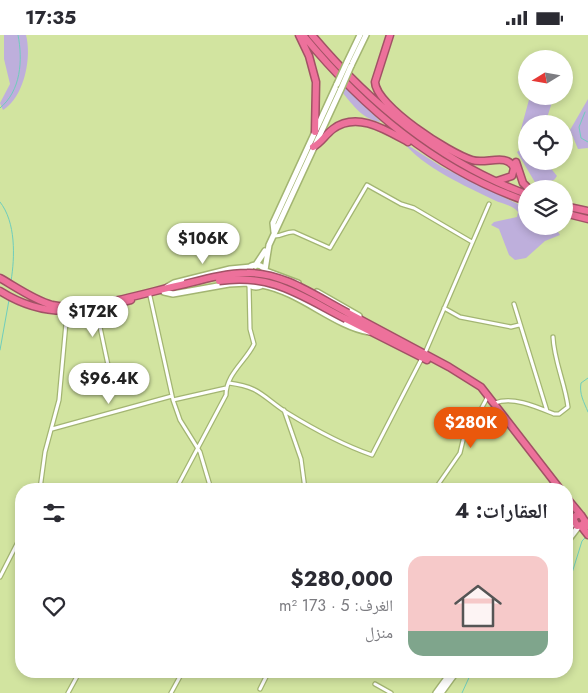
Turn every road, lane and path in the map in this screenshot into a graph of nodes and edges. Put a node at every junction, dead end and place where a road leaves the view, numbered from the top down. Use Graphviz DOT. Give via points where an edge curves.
graph roads {
  1 [pos="299,35"];
  2 [pos="304,35"];
  3 [pos="312,35"];
  4 [pos="318,35"];
  5 [pos="360,35"];
  6 [pos="366,35"];
  7 [pos="390,35"];
  8 [pos="380,63"];
  9 [pos="349,64"];
  10 [pos="342,68"];
  11 [pos="339,87"];
  12 [pos="315,132"];
  13 [pos="313,147"];
  14 [pos="430,153"];
  15 [pos="522,180"];
  16 [pos="495,181"];
  17 [pos="518,190"];
  18 [pos="518,198"];
  19 [pos="489,204"];
  20 [pos="573,210"];
  21 [pos="588,211"];
  22 [pos="573,213"];
  23 [pos="588,219"];
  24 [pos="273,234"];
  25 [pos="472,242"];
  26 [pos="269,245"];
  27 [pos="266,252"];
  28 [pos="253,266"];
  29 [pos="265,270"];
  30 [pos="280,275"];
  31 [pos="3,279"];
  32 [pos="249,284"];
  33 [pos="262,285"];
  34 [pos="165,290"];
  35 [pos="0,291"];
  36 [pos="150,296"];
  37 [pos="514,304"];
  38 [pos="96,308"];
  39 [pos="444,308"];
  40 [pos="67,312"];
  41 [pos="347,316"];
  42 [pos="363,321"];
  43 [pos="519,325"];
  44 [pos="373,333"];
  45 [pos="553,337"];
  46 [pos="423,355"];
  47 [pos="108,365"];
  48 [pos="229,383"];
  49 [pos="226,388"];
  50 [pos="172,398"];
  51 [pos="487,399"];
  52 [pos="495,403"];
  53 [pos="284,410"];
  54 [pos="547,411"];
  55 [pos="52,429"];
  56 [pos="197,447"];
  57 [pos="41,483"];
  58 [pos="179,483"];
  59 [pos="209,483"];
  60 [pos="304,483"];
  61 [pos="439,483"];
  62 [pos="551,483"];
  63 [pos="555,483"];
  64 [pos="573,506"];
  65 [pos="573,514"];
  66 [pos="580,524"];
  67 [pos="588,535"];
  68 [pos="15,548"];
  69 [pos="0,577"];
  70 [pos="76,678"];
  71 [pos="178,678"];
  72 [pos="266,678"];
  73 [pos="447,678"];
  74 [pos="452,678"];
  75 [pos="375,684"];
  76 [pos="260,689"];
  77 [pos="68,693"];
  78 [pos="171,693"];
  79 [pos="391,693"];
  80 [pos="436,693"];
  81 [pos="442,693"];
  1 -- 12 [label="highway" via="316,82"];
  2 -- 14 [label="highway" via="375,111"];
  3 -- 10 [label="highway"];
  4 -- 10 [label="highway"];
  5 -- 9 [label="main road"];
  6 -- 9 [label="main road"];
  7 -- 8 [label="highway"];
  8 -- 15 [label="highway" via="378,85 389,103 461,153 481,159 511,158"];
  8 -- 16 [label="highway" via="375,82 377,91 386,103 418,128 465,158 477,162 503,159 510,162 514,170 511,177"];
  9 -- 11 [label="main road, bridge"];
  10 -- 16 [label="highway" via="398,122 464,166"];
  11 -- 12 [label="main road"];
  11 -- 13 [label="main road"];
  12 -- 24 [label="main road" via="273,223"];
  13 -- 14 [label="highway" via="339,125 362,122"];
  13 -- 24 [label="main road"];
  14 -- 18 [label="highway" via="462,173"];
  16 -- 17 [label="highway"];
  19 -- 25 [label="street"];
  20 -- 21 [label="highway"];
  22 -- 23 [label="highway"];
  24 -- 25 [label="street" via="281,236 294,232 330,248 367,185 401,204 414,207"];
  24 -- 26 [label="main road"];
  25 -- 39 [label="street"];
  26 -- 27 [label="main road"];
  26 -- 28 [label="main road"];
  27 -- 29 [label="main road"];
  27 -- 30 [label="main road" via="270,267"];
  28 -- 29 [label="main road"];
  28 -- 32 [label="main road" via="246,274"];
  28 -- 34 [label="main road" via="176,282"];
  29 -- 30 [label="main road"];
  29 -- 33 [label="main road" via="266,280"];
  30 -- 42 [label="main road" via="349,309"];
  31 -- 34 [label="highway" via="46,303 66,306"];
  32 -- 33 [label="main road"];
  32 -- 34 [label="main road" via="220,285 173,294"];
  32 -- 48 [label="street" via="250,329 254,344"];
  33 -- 44 [label="main road" via="280,290 359,330"];
  34 -- 36 [label="highway"];
  34 -- 41 [label="highway, bridge" via="236,278 263,280 291,289"];
  35 -- 40 [label="highway" via="43,310"];
  36 -- 38 [label="highway"];
  36 -- 50 [label="street"];
  37 -- 43 [label="street"];
  38 -- 40 [label="highway"];
  38 -- 47 [label="street"];
  39 -- 43 [label="street" via="460,317 511,327"];
  39 -- 46 [label="street"];
  40 -- 55 [label="street" via="59,400"];
  41 -- 42 [label="highway"];
  41 -- 44 [label="highway"];
  42 -- 46 [label="highway"];
  43 -- 54 [label="street"];
  44 -- 46 [label="highway"];
  45 -- 54 [label="street" via="568,407 559,414"];
  46 -- 51 [label="highway" via="467,381"];
  46 -- 52 [label="highway" via="470,379"];
  46 -- 53 [label="street" via="373,455"];
  48 -- 49 [label="street"];
  48 -- 53 [label="street" via="247,385 260,391"];
  49 -- 50 [label="street"];
  49 -- 56 [label="street" via="226,395"];
  50 -- 55 [label="street"];
  50 -- 56 [label="street" via="180,420"];
  51 -- 61 [label="street" via="471,428 462,437 460,453"];
  51 -- 62 [label="highway"];
  52 -- 54 [label="street" via="507,400"];
  52 -- 63 [label="highway"];
  53 -- 60 [label="street" via="301,459"];
  55 -- 57 [label="street"];
  56 -- 58 [label="street"];
  56 -- 59 [label="street"];
  64 -- 66 [label="highway" via="580,514"];
  65 -- 66 [label="highway"];
  66 -- 67 [label="highway"];
  68 -- 69 [label="street"];
  70 -- 77 [label="street"];
  71 -- 78 [label="street"];
  72 -- 76 [label="street"];
  73 -- 80 [label="main road"];
  74 -- 81 [label="main road"];
  75 -- 79 [label="street"];
}
